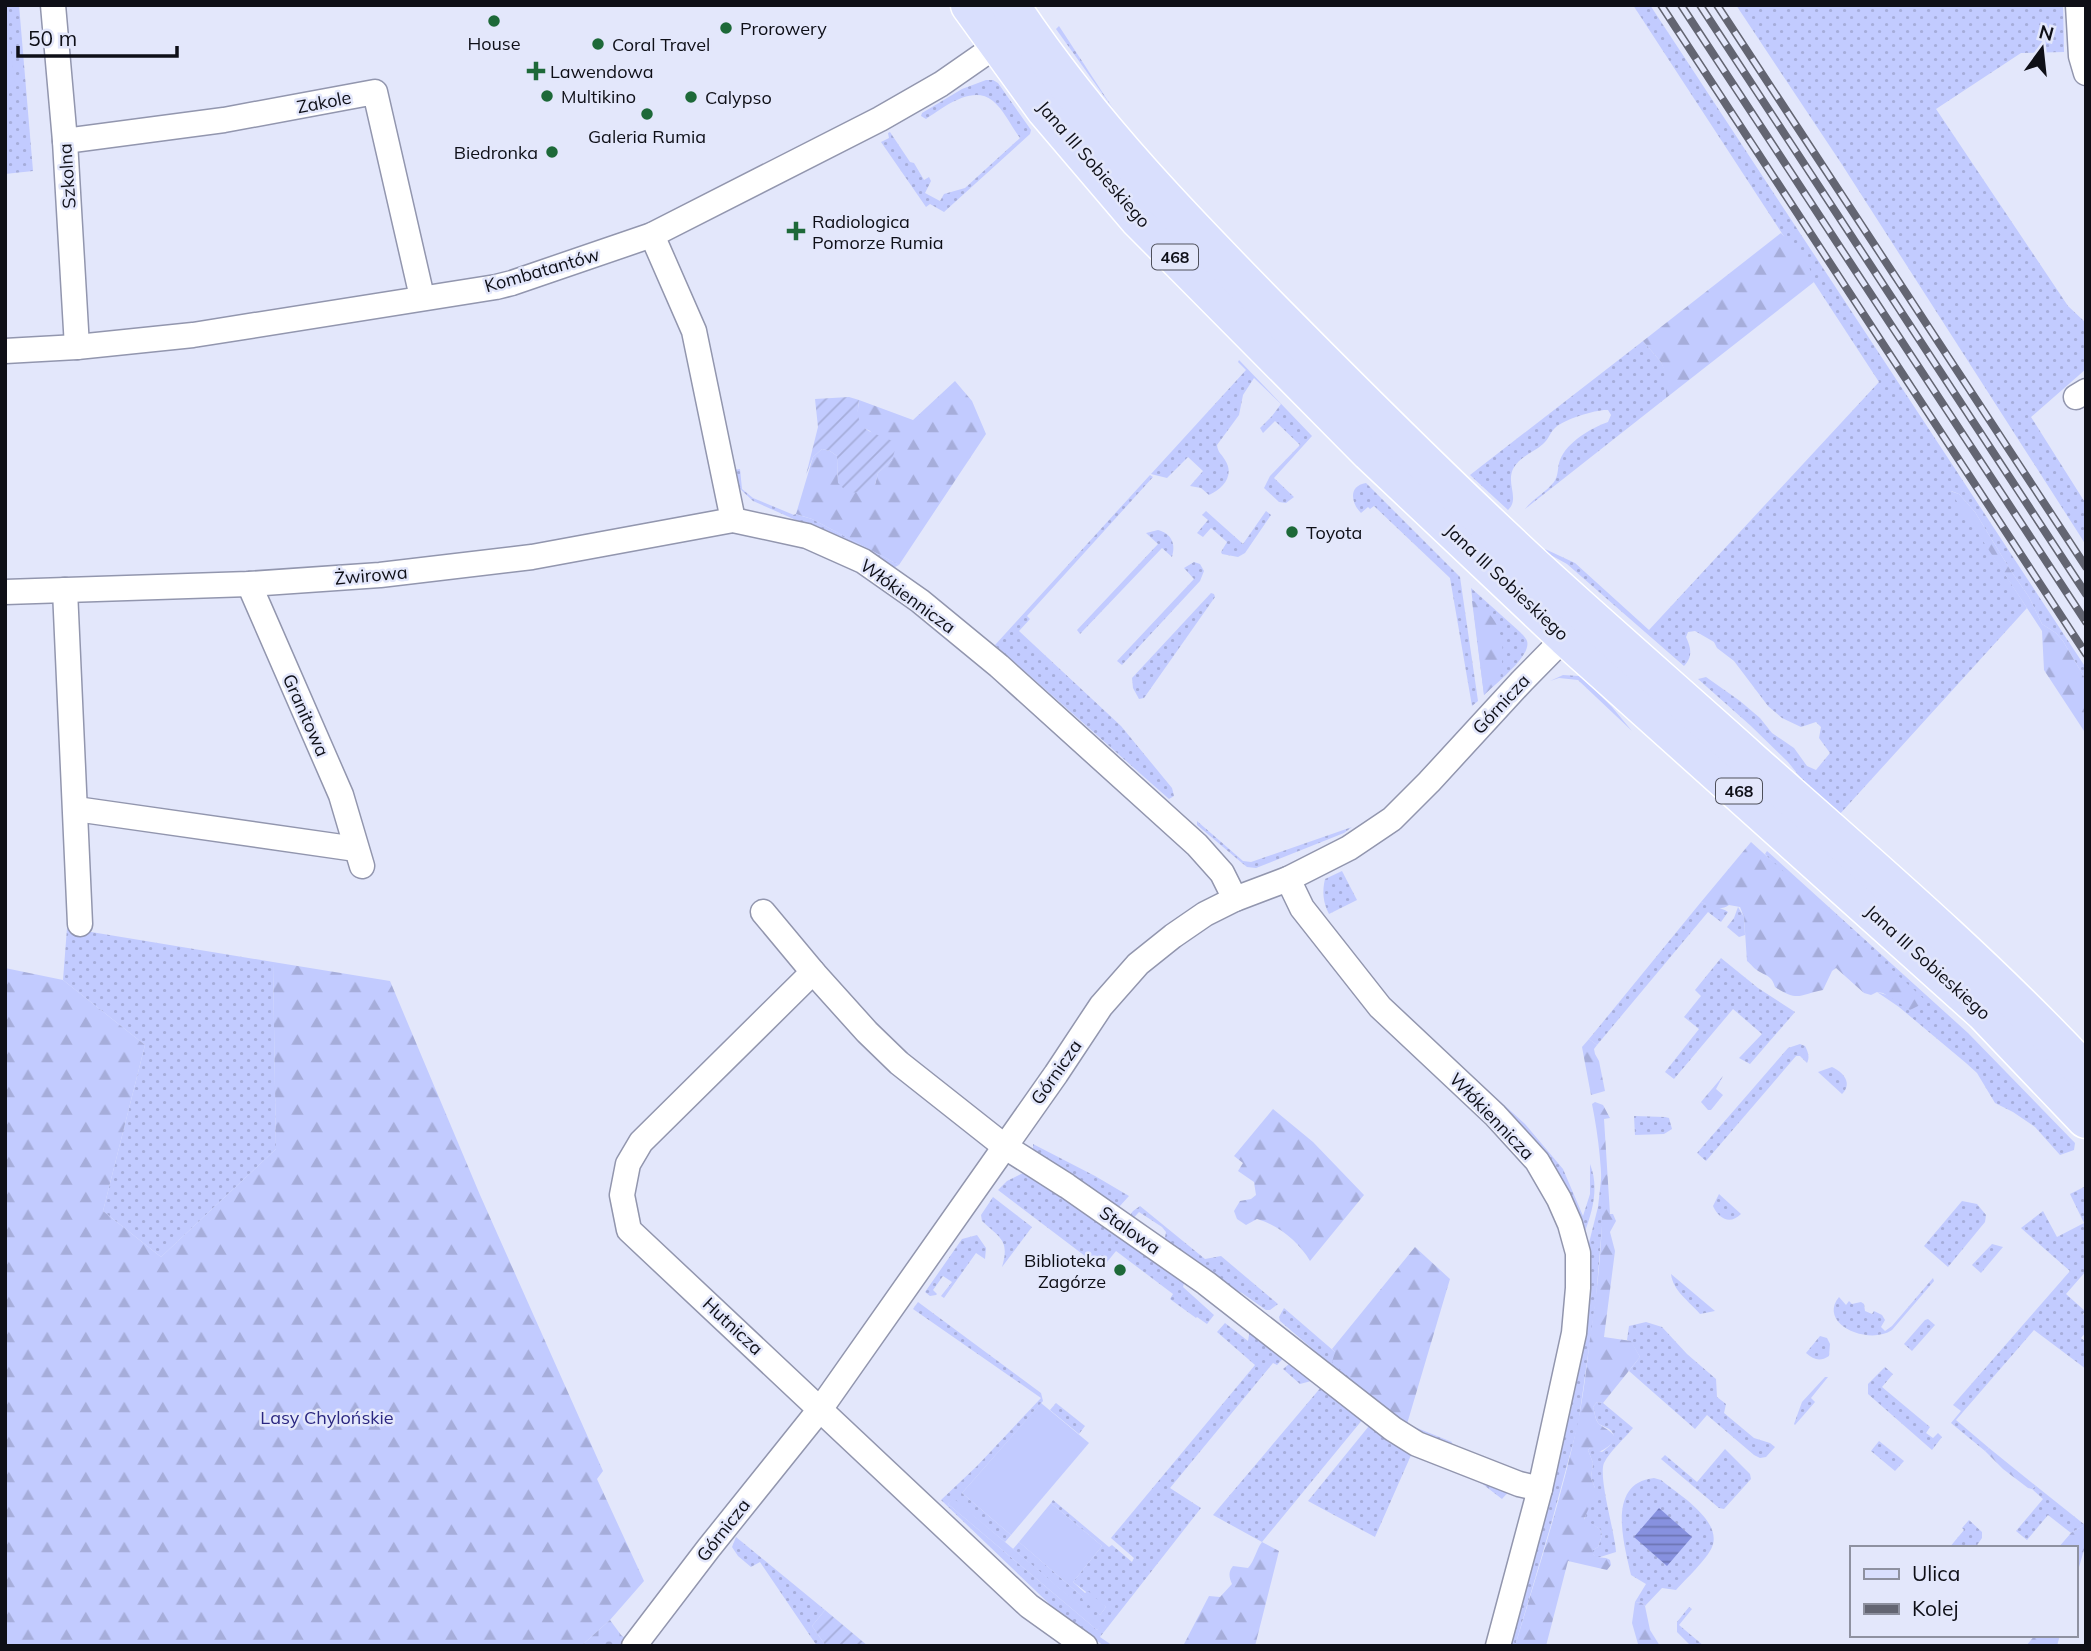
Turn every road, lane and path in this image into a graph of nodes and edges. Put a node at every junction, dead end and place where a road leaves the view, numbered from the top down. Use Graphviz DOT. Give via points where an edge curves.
graph roads {
  1 [pos="53,5"];
  2 [pos="970,5"];
  3 [pos="2078,5"];
  4 [pos="1011,25"];
  5 [pos="2086,73"];
  6 [pos="65,141"];
  7 [pos="652,235"];
  8 [pos="422,297"];
  9 [pos="77,347"];
  10 [pos="5,351"];
  11 [pos="733,520"];
  12 [pos="249,584"];
  13 [pos="65,590"];
  14 [pos="5,592"];
  15 [pos="1576,626"];
  16 [pos="76,809"];
  17 [pos="1289,879"];
  18 [pos="1236,898"];
  19 [pos="763,912"];
  20 [pos="80,924"];
  21 [pos="813,972"];
  22 [pos="2086,1073"];
  23 [pos="2086,1119"];
  24 [pos="1004,1146"];
  25 [pos="821,1408"];
  26 [pos="1540,1489"];
  27 [pos="634,1646"];
  28 [pos="1085,1646"];
  29 [pos="1498,1646"];
  1 -- 6 [label="street, Szkolna"];
  2 -- 4 [label="main road, Jana III Sobieskiego / 468"];
  3 -- 5 [label="street"];
  4 -- 7 [label="street, Kombatantów" via="941,84"];
  4 -- 15 [label="main road, Jana III Sobieskiego / 468" via="1046,110 1174,256 1370,452"];
  6 -- 8 [label="street, Zakole" via="224,120 376,92"];
  6 -- 9 [label="street, Szkolna"];
  7 -- 8 [label="street, Kombatantów" via="504,285"];
  7 -- 11 [label="street" via="694,331"];
  8 -- 9 [label="street, Kombatantów" via="194,335"];
  9 -- 10 [label="street, Kombatantów"];
  11 -- 12 [label="street, Żwirowa" via="532,557"];
  11 -- 18 [label="street, Włókiennicza" via="807,536 863,561 920,601 1197,845 1222,873"];
  12 -- 13 [label="street, Żwirowa"];
  12 -- 16 [label="street, Granitowa" via="341,795 359,858"];
  13 -- 14 [label="street, Żwirowa"];
  13 -- 16 [label="street"];
  15 -- 17 [label="street, Górnicza" via="1391,819 1349,848"];
  15 -- 22 [label="main road, Jana III Sobieskiego / 468" via="1941,930"];
  15 -- 23 [label="main road, Jana III Sobieskiego / 468" via="1984,1012"];
  16 -- 20 [label="street"];
  17 -- 18 [label="street, Górnicza"];
  17 -- 26 [label="street, Włókiennicza" via="1302,908 1380,1007 1537,1161 1570,1224 1578,1253 1574,1333"];
  18 -- 24 [label="street, Górnicza" via="1205,914 1138,964 1101,1006"];
  19 -- 21 [label="street, Stalowa"];
  21 -- 24 [label="street, Stalowa" via="899,1063"];
  21 -- 25 [label="street, Hutnicza" via="641,1142 628,1164 622,1195 629,1230"];
  24 -- 25 [label="street, Górnicza"];
  24 -- 26 [label="street, Stalowa" via="1206,1283 1401,1434"];
  25 -- 27 [label="street, Górnicza"];
  25 -- 28 [label="street, Hutnicza" via="1029,1606"];
  26 -- 29 [label="street, Włókiennicza"];
}
